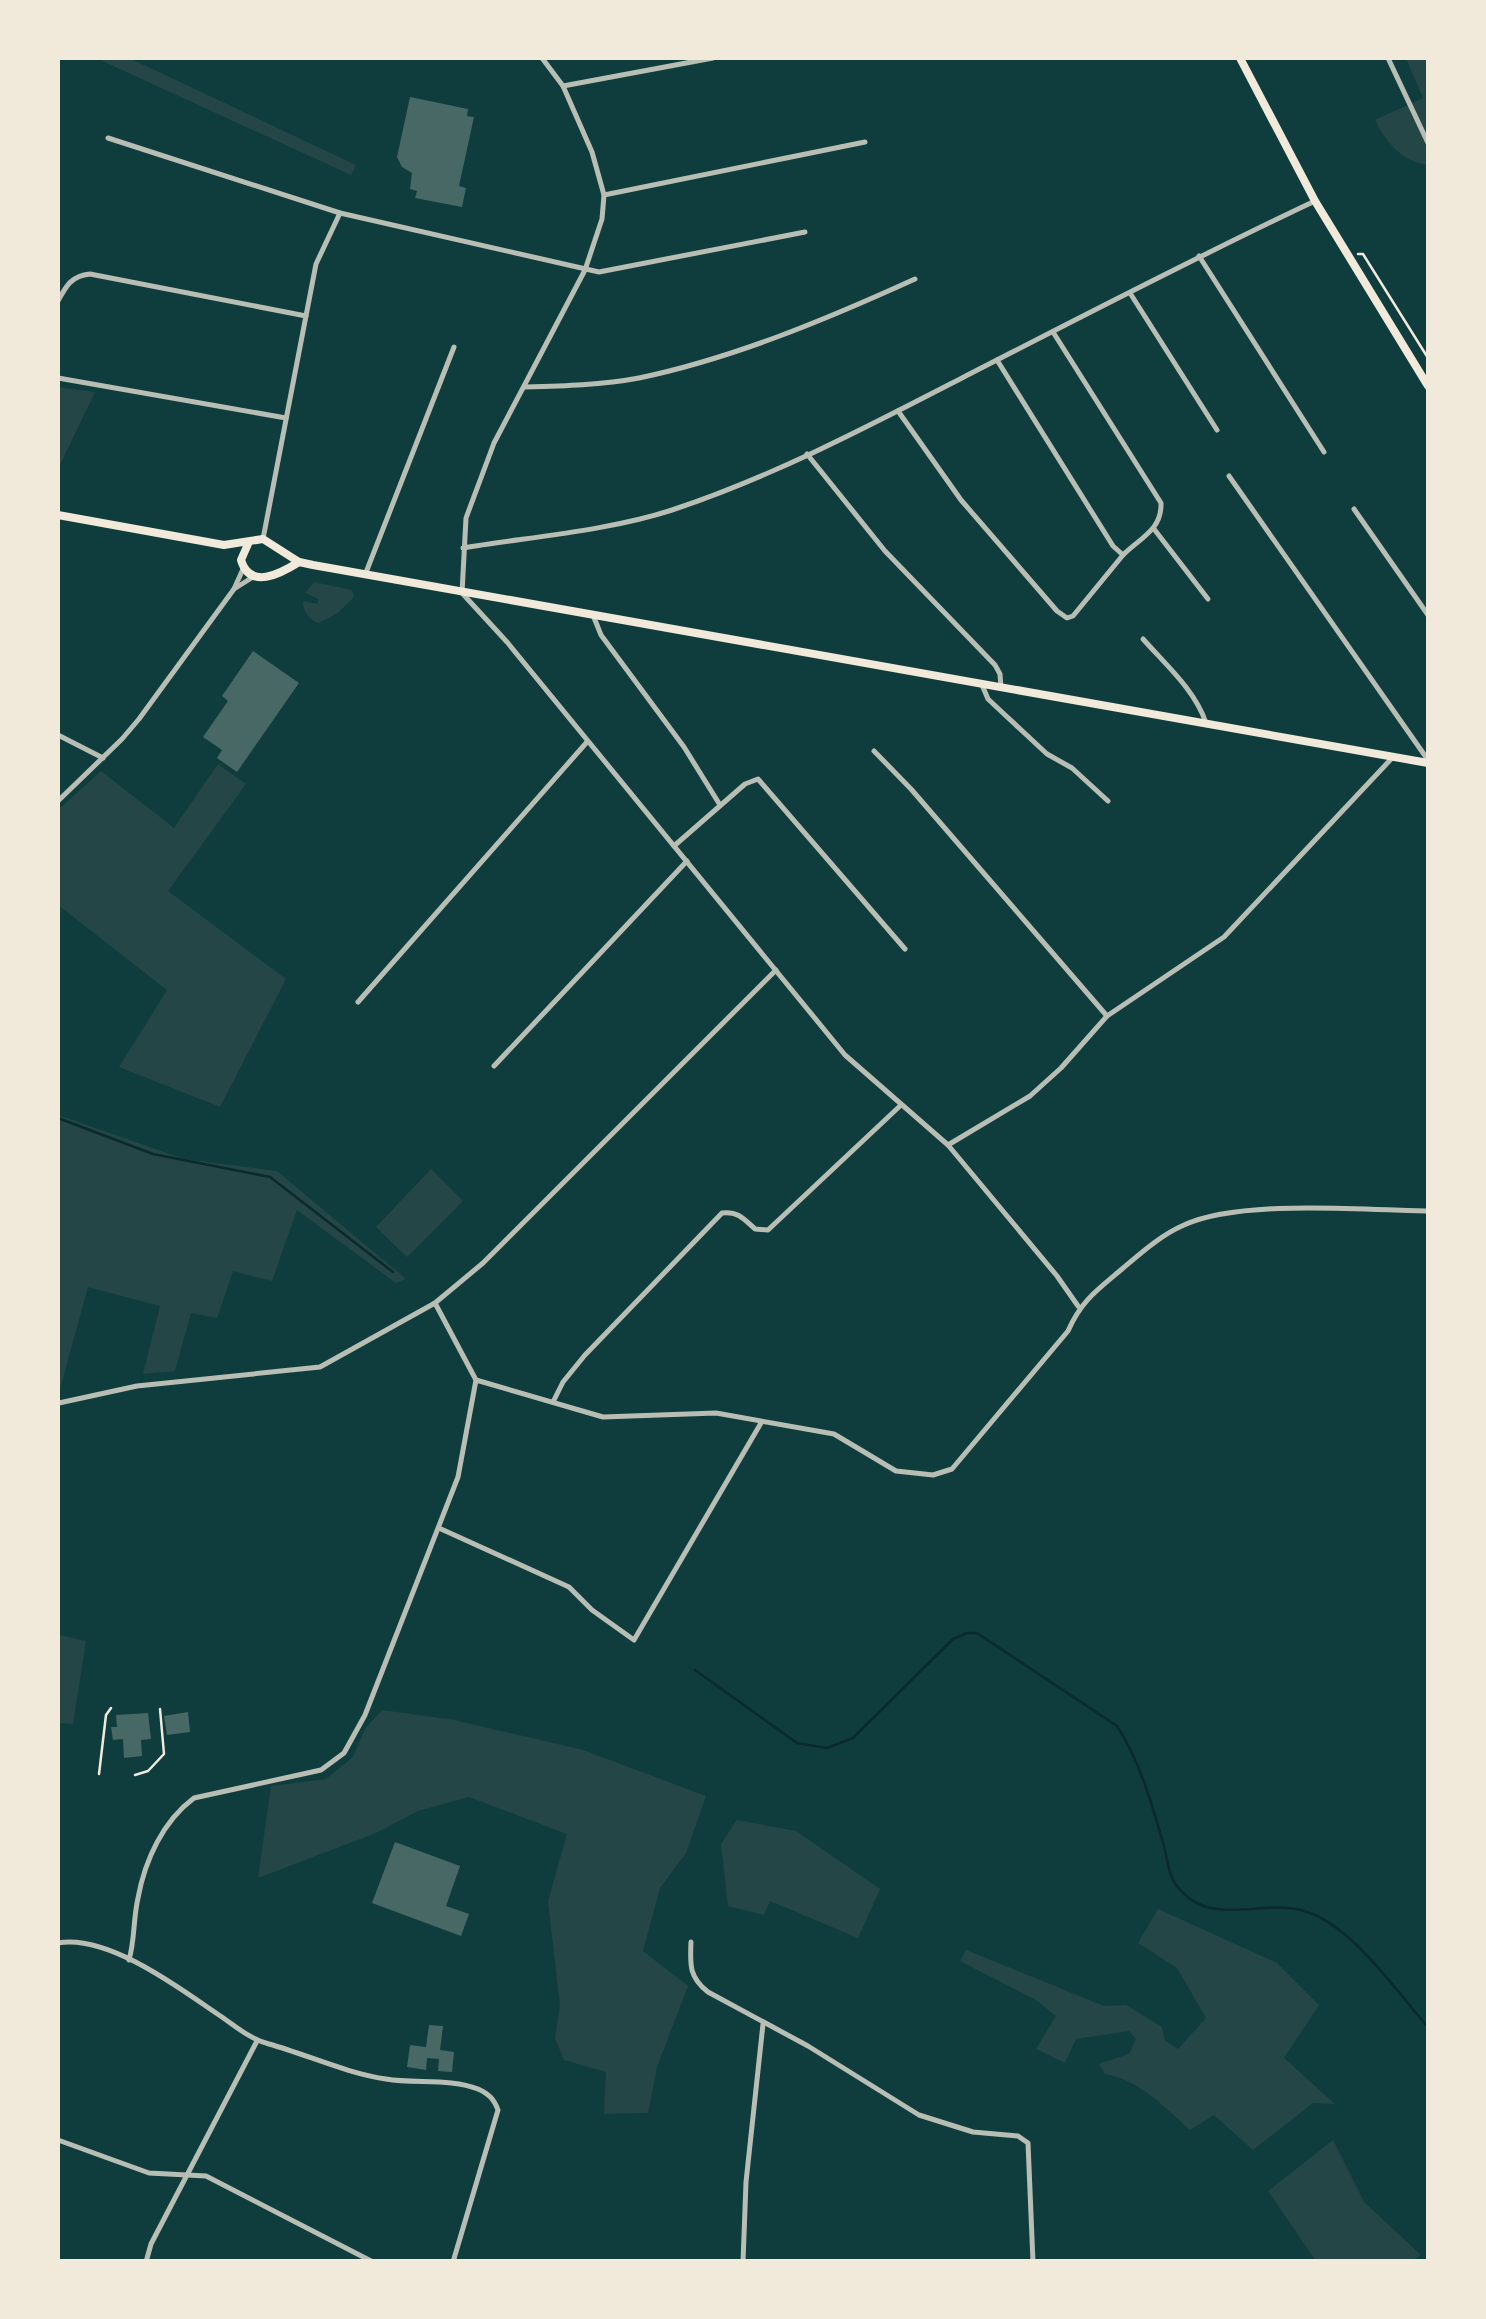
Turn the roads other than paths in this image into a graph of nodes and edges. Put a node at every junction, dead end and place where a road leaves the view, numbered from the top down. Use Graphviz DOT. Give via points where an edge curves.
graph roads {
  1 [pos="542,58"];
  2 [pos="713,58"];
  3 [pos="1240,58"];
  4 [pos="1388,58"];
  5 [pos="564,86"];
  6 [pos="108,138"];
  7 [pos="864,142"];
  8 [pos="1428,143"];
  9 [pos="604,195"];
  10 [pos="1315,201"];
  11 [pos="340,212"];
  12 [pos="805,232"];
  13 [pos="1200,256"];
  14 [pos="585,270"];
  15 [pos="914,279"];
  16 [pos="1130,294"];
  17 [pos="58,302"];
  18 [pos="306,316"];
  19 [pos="1053,332"];
  20 [pos="454,347"];
  21 [pos="998,360"];
  22 [pos="58,378"];
  23 [pos="1428,386"];
  24 [pos="524,387"];
  25 [pos="898,411"];
  26 [pos="288,418"];
  27 [pos="1217,430"];
  28 [pos="1324,452"];
  29 [pos="808,454"];
  30 [pos="1230,476"];
  31 [pos="1354,509"];
  32 [pos="58,515"];
  33 [pos="1154,530"];
  34 [pos="263,540"];
  35 [pos="249,543"];
  36 [pos="224,545"];
  37 [pos="463,548"];
  38 [pos="278,550"];
  39 [pos="1122,555"];
  40 [pos="299,562"];
  41 [pos="242,564"];
  42 [pos="275,572"];
  43 [pos="364,575"];
  44 [pos="253,577"];
  45 [pos="234,589"];
  46 [pos="462,593"];
  47 [pos="1208,599"];
  48 [pos="593,614"];
  49 [pos="1428,614"];
  50 [pos="1143,639"];
  51 [pos="982,685"];
  52 [pos="1001,688"];
  53 [pos="1207,726"];
  54 [pos="58,735"];
  55 [pos="588,742"];
  56 [pos="874,751"];
  57 [pos="1393,757"];
  58 [pos="103,758"];
  59 [pos="1428,761"];
  60 [pos="58,800"];
  61 [pos="1108,801"];
  62 [pos="720,805"];
  63 [pos="674,846"];
  64 [pos="687,861"];
  65 [pos="904,949"];
  66 [pos="776,970"];
  67 [pos="358,1002"];
  68 [pos="1107,1016"];
  69 [pos="494,1066"];
  70 [pos="901,1105"];
  71 [pos="948,1146"];
  72 [pos="1428,1211"];
  73 [pos="434,1303"];
  74 [pos="1078,1306"];
  75 [pos="476,1380"];
  76 [pos="553,1402"];
  77 [pos="59,1403"];
  78 [pos="762,1423"];
  79 [pos="440,1528"];
  80 [pos="691,1942"];
  81 [pos="58,1944"];
  82 [pos="129,1960"];
  83 [pos="763,2024"];
  84 [pos="258,2041"];
  85 [pos="58,2140"];
  86 [pos="187,2174"];
  87 [pos="146,2262"];
  88 [pos="374,2262"];
  89 [pos="453,2262"];
  90 [pos="743,2262"];
  91 [pos="1032,2262"];
  1 -- 5 [label="street"];
  2 -- 5 [label="street"];
  3 -- 10 [label="main road"];
  4 -- 8 [label="street"];
  5 -- 9 [label="street"];
  6 -- 11 [label="street"];
  7 -- 9 [label="street"];
  9 -- 14 [label="street"];
  10 -- 13 [label="street"];
  10 -- 23 [label="main road"];
  11 -- 14 [label="street"];
  11 -- 18 [label="street" via="316,264"];
  12 -- 14 [label="street"];
  13 -- 16 [label="street"];
  13 -- 28 [label="street"];
  14 -- 24 [label="street"];
  15 -- 24 [label="street" via="840,314 698,363 636,378"];
  16 -- 19 [label="street"];
  16 -- 27 [label="street"];
  17 -- 18 [label="street" via="68,283 90,274"];
  18 -- 26 [label="street"];
  19 -- 21 [label="street"];
  19 -- 33 [label="street" via="1160,502"];
  20 -- 43 [label="street"];
  21 -- 25 [label="street"];
  21 -- 39 [label="street"];
  22 -- 26 [label="street"];
  24 -- 37 [label="street" via="494,444 466,518"];
  25 -- 29 [label="street"];
  25 -- 39 [label="street" via="961,500 1057,612 1074,616"];
  26 -- 34 [label="street"];
  29 -- 37 [label="street" via="669,511"];
  29 -- 52 [label="street" via="885,551 995,665"];
  30 -- 59 [label="street"];
  31 -- 49 [label="street"];
  32 -- 36 [label="main road"];
  33 -- 39 [label="street"];
  33 -- 47 [label="street"];
  34 -- 35 [label="main road"];
  34 -- 38 [label="main road"];
  35 -- 36 [label="main road"];
  35 -- 41 [label="main road"];
  36 -- 41 [label="main road"];
  37 -- 46 [label="street"];
  38 -- 40 [label="main road"];
  38 -- 42 [label="main road"];
  40 -- 42 [label="main road"];
  40 -- 43 [label="main road"];
  41 -- 44 [label="main road"];
  41 -- 45 [label="street"];
  42 -- 44 [label="main road"];
  43 -- 46 [label="main road"];
  44 -- 45 [label="street"];
  45 -- 58 [label="street" via="140,719"];
  46 -- 48 [label="main road"];
  46 -- 55 [label="street"];
  48 -- 51 [label="main road"];
  48 -- 62 [label="street"];
  50 -- 53 [label="street" via="1201,708"];
  51 -- 52 [label="main road"];
  51 -- 61 [label="street" via="988,699 1047,754"];
  52 -- 53 [label="main road"];
  53 -- 57 [label="main road"];
  54 -- 58 [label="street"];
  55 -- 63 [label="street"];
  55 -- 67 [label="street"];
  56 -- 68 [label="street"];
  57 -- 59 [label="main road"];
  57 -- 68 [label="street" via="1224,937"];
  58 -- 60 [label="street"];
  62 -- 63 [label="street"];
  62 -- 65 [label="street" via="752,779 764,781"];
  63 -- 64 [label="street"];
  64 -- 66 [label="street"];
  64 -- 69 [label="street"];
  66 -- 70 [label="street" via="845,1055"];
  66 -- 73 [label="street"];
  68 -- 71 [label="street" via="1030,1096"];
  70 -- 71 [label="street"];
  70 -- 76 [label="street" via="768,1230 755,1230 732,1211 722,1213 585,1355"];
  71 -- 74 [label="street"];
  72 -- 74 [label="street" via="1214,1215 1154,1242"];
  73 -- 75 [label="street"];
  73 -- 77 [label="street" via="320,1367 138,1386"];
  74 -- 78 [label="street" via="1068,1331 946,1472 896,1471 834,1434"];
  75 -- 76 [label="street"];
  75 -- 79 [label="street" via="458,1477"];
  76 -- 78 [label="street" via="603,1417 716,1413"];
  78 -- 79 [label="street" via="634,1640 569,1588"];
  79 -- 82 [label="street" via="366,1715 344,1753 321,1770 194,1798 177,1811 146,1869"];
  80 -- 83 [label="street" via="696,1982"];
  81 -- 82 [label="street"];
  82 -- 84 [label="street"];
  83 -- 90 [label="street"];
  83 -- 91 [label="street" via="919,2115 1028,2143"];
  84 -- 86 [label="street"];
  84 -- 89 [label="street" via="350,2072 476,2088 493,2098 498,2110"];
  85 -- 86 [label="street" via="149,2173"];
  86 -- 87 [label="street"];
  86 -- 88 [label="street" via="206,2176"];
}
